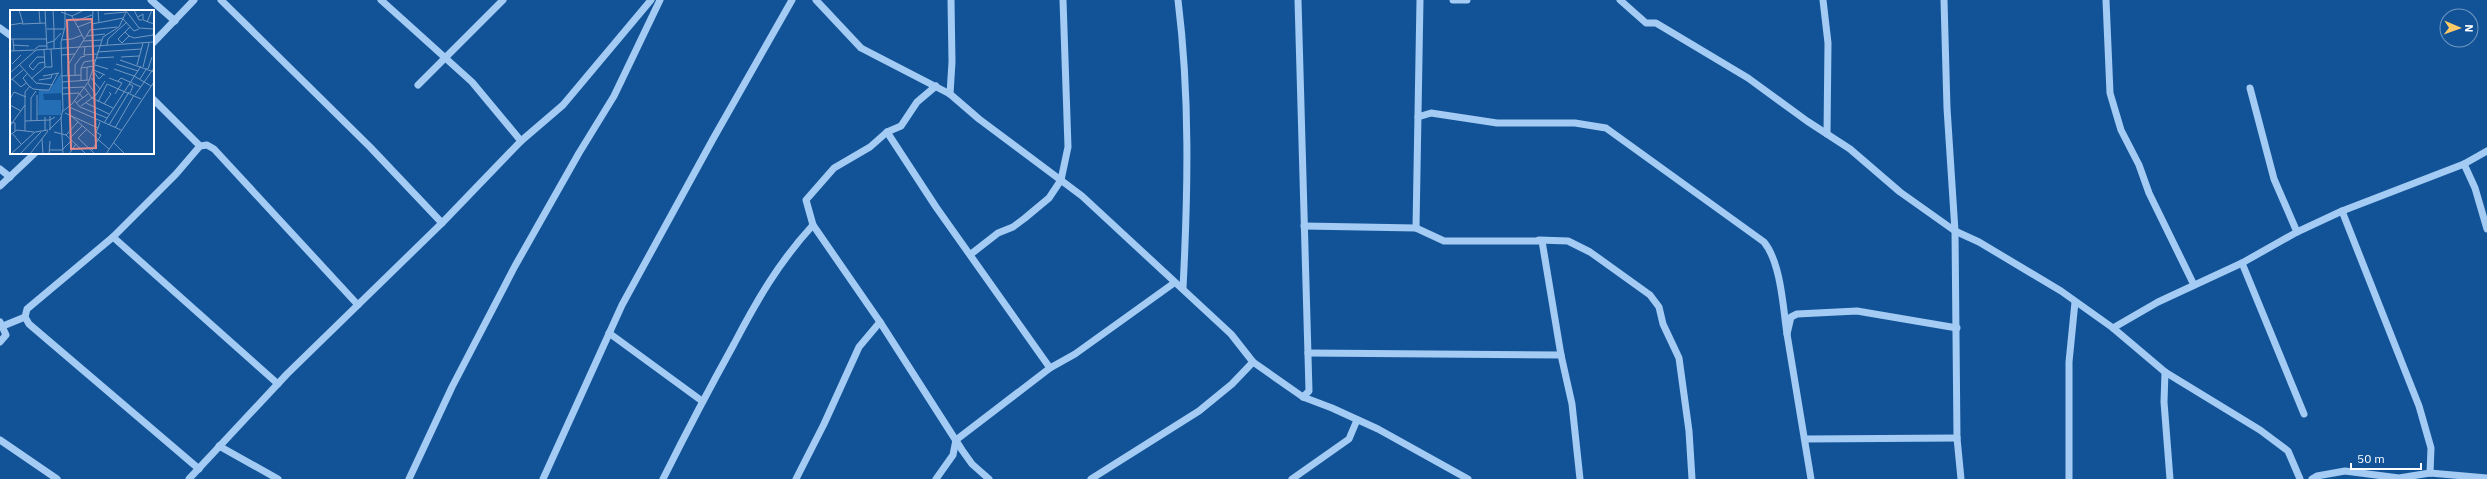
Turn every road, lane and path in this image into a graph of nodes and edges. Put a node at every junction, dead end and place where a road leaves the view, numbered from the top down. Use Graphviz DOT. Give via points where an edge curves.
graph roads {
  1 [pos="151,0"];
  2 [pos="194,0"];
  3 [pos="220,0"];
  4 [pos="381,0"];
  5 [pos="503,0"];
  6 [pos="651,0"];
  7 [pos="660,0"];
  8 [pos="792,0"];
  9 [pos="816,0"];
  10 [pos="951,0"];
  11 [pos="1063,0"];
  12 [pos="1178,0"];
  13 [pos="1298,0"];
  14 [pos="1420,0"];
  15 [pos="1453,0"];
  16 [pos="1467,0"];
  17 [pos="1620,0"];
  18 [pos="1823,0"];
  19 [pos="1944,0"];
  20 [pos="2106,0"];
  21 [pos="175,21"];
  22 [pos="0,28"];
  23 [pos="10,35"];
  24 [pos="154,42"];
  25 [pos="446,57"];
  26 [pos="418,85"];
  27 [pos="936,86"];
  28 [pos="2250,88"];
  29 [pos="950,94"];
  30 [pos="154,100"];
  31 [pos="1418,117"];
  32 [pos="887,132"];
  33 [pos="1827,134"];
  34 [pos="522,141"];
  35 [pos="200,146"];
  36 [pos="2487,151"];
  37 [pos="34,154"];
  38 [pos="2464,164"];
  39 [pos="0,169"];
  40 [pos="10,177"];
  41 [pos="1061,180"];
  42 [pos="0,186"];
  43 [pos="2342,211"];
  44 [pos="442,224"];
  45 [pos="813,225"];
  46 [pos="1304,226"];
  47 [pos="1416,228"];
  48 [pos="2487,229"];
  49 [pos="1956,231"];
  50 [pos="2297,232"];
  51 [pos="114,237"];
  52 [pos="1532,240"];
  53 [pos="971,254"];
  54 [pos="2242,263"];
  55 [pos="1174,283"];
  56 [pos="2194,285"];
  57 [pos="1183,288"];
  58 [pos="2075,302"];
  59 [pos="358,305"];
  60 [pos="24,317"];
  61 [pos="880,322"];
  62 [pos="2,324"];
  63 [pos="1957,328"];
  64 [pos="2113,328"];
  65 [pos="609,333"];
  66 [pos="1787,334"];
  67 [pos="0,342"];
  68 [pos="1308,353"];
  69 [pos="1561,355"];
  70 [pos="1253,362"];
  71 [pos="1050,368"];
  72 [pos="2165,372"];
  73 [pos="278,384"];
  74 [pos="1303,397"];
  75 [pos="702,401"];
  76 [pos="2304,414"];
  77 [pos="1357,420"];
  78 [pos="1957,438"];
  79 [pos="1805,439"];
  80 [pos="0,440"];
  81 [pos="956,440"];
  82 [pos="219,446"];
  83 [pos="199,469"];
  84 [pos="2430,473"];
  85 [pos="2487,478"];
  86 [pos="57,479"];
  87 [pos="189,479"];
  88 [pos="278,479"];
  89 [pos="408,479"];
  90 [pos="543,479"];
  91 [pos="663,479"];
  92 [pos="796,479"];
  93 [pos="936,479"];
  94 [pos="989,479"];
  95 [pos="1091,479"];
  96 [pos="1292,479"];
  97 [pos="1468,479"];
  98 [pos="1580,479"];
  99 [pos="1692,479"];
  100 [pos="1810,479"];
  101 [pos="1961,479"];
  102 [pos="2069,479"];
  103 [pos="2170,479"];
  104 [pos="2300,479"];
  105 [pos="2312,479"];
  106 [pos="2399,479"];
  1 -- 21 [label="street"];
  2 -- 21 [label="street"];
  3 -- 44 [label="street" via="370,147"];
  4 -- 25 [label="street"];
  5 -- 25 [label="street"];
  6 -- 34 [label="street" via="563,105"];
  7 -- 89 [label="street" via="614,96 515,266"];
  8 -- 65 [label="street" via="713,139"];
  9 -- 27 [label="street" via="861,48"];
  10 -- 29 [label="street"];
  11 -- 41 [label="street" via="1068,147"];
  12 -- 57 [label="street" via="1187,115 1188,198"];
  13 -- 46 [label="street"];
  14 -- 31 [label="street"];
  15 -- 16 [label="street"];
  17 -- 33 [label="street" via="1646,23 1656,23 1748,78"];
  18 -- 33 [label="street" via="1828,43"];
  19 -- 49 [label="street" via="1947,108"];
  20 -- 56 [label="street" via="2110,94 2121,130"];
  21 -- 24 [label="street"];
  22 -- 23 [label="street"];
  25 -- 26 [label="street"];
  25 -- 34 [label="street" via="472,82"];
  27 -- 29 [label="street"];
  27 -- 32 [label="street" via="917,102 901,126"];
  28 -- 50 [label="street" via="2274,179"];
  29 -- 41 [label="street" via="979,119"];
  30 -- 35 [label="street"];
  31 -- 47 [label="street"];
  31 -- 66 [label="street" via="1431,113 1497,123 1575,123 1606,128 1764,242 1771,250 1775,263"];
  32 -- 45 [label="street" via="870,147 834,168 806,200"];
  32 -- 53 [label="street" via="936,207"];
  33 -- 49 [label="street" via="1850,149 1900,192"];
  34 -- 44 [label="street"];
  35 -- 51 [label="street"];
  35 -- 59 [label="street" via="214,149"];
  36 -- 38 [label="street"];
  37 -- 40 [label="street"];
  38 -- 43 [label="street"];
  38 -- 48 [label="street" via="2475,188"];
  39 -- 40 [label="street"];
  40 -- 42 [label="street"];
  41 -- 53 [label="street" via="1049,198 1025,218 1013,227 998,233"];
  41 -- 55 [label="street" via="1127,236"];
  43 -- 50 [label="street"];
  43 -- 84 [label="street" via="2419,406 2431,448"];
  44 -- 59 [label="street"];
  45 -- 61 [label="street"];
  45 -- 75 [label="street" via="792,248 758,297"];
  46 -- 47 [label="street"];
  46 -- 68 [label="street"];
  47 -- 52 [label="street" via="1444,241"];
  49 -- 58 [label="street" via="1979,242"];
  49 -- 63 [label="street"];
  50 -- 54 [label="street"];
  51 -- 60 [label="street" via="27,309"];
  51 -- 73 [label="street"];
  52 -- 69 [label="street" via="1542,241"];
  52 -- 99 [label="street" via="1568,241 1590,252 1650,295 1659,307 1663,324 1679,358 1689,431"];
  53 -- 71 [label="street"];
  54 -- 56 [label="street"];
  54 -- 76 [label="street"];
  55 -- 57 [label="street"];
  55 -- 71 [label="street" via="1081,350"];
  56 -- 64 [label="street"];
  57 -- 70 [label="street" via="1231,334"];
  58 -- 64 [label="street"];
  58 -- 102 [label="street" via="2069,362"];
  59 -- 73 [label="street"];
  60 -- 62 [label="street"];
  60 -- 83 [label="street" via="29,324"];
  61 -- 81 [label="street"];
  61 -- 92 [label="street" via="859,347"];
  62 -- 67 [label="street" via="6,335"];
  63 -- 66 [label="street" via="1857,311 1797,314 1791,317"];
  63 -- 78 [label="street"];
  64 -- 72 [label="street"];
  65 -- 75 [label="street"];
  65 -- 90 [label="street"];
  66 -- 79 [label="street"];
  68 -- 69 [label="street"];
  68 -- 74 [label="street" via="1309,391"];
  69 -- 98 [label="street" via="1572,404"];
  70 -- 74 [label="street"];
  70 -- 95 [label="street" via="1232,384 1199,411"];
  71 -- 81 [label="street"];
  72 -- 103 [label="street" via="2164,402"];
  72 -- 104 [label="street" via="2260,430 2288,451"];
  73 -- 82 [label="street"];
  74 -- 77 [label="street"];
  75 -- 91 [label="street"];
  77 -- 96 [label="street" via="1349,439"];
  77 -- 97 [label="street"];
  78 -- 79 [label="street"];
  78 -- 101 [label="street"];
  79 -- 100 [label="street"];
  80 -- 86 [label="street"];
  81 -- 93 [label="street" via="953,455"];
  81 -- 94 [label="street" via="972,464"];
  82 -- 83 [label="street"];
  82 -- 88 [label="street"];
  83 -- 87 [label="street"];
  84 -- 85 [label="street"];
  84 -- 106 [label="street"];
  105 -- 106 [label="street" via="2345,471"];
}
